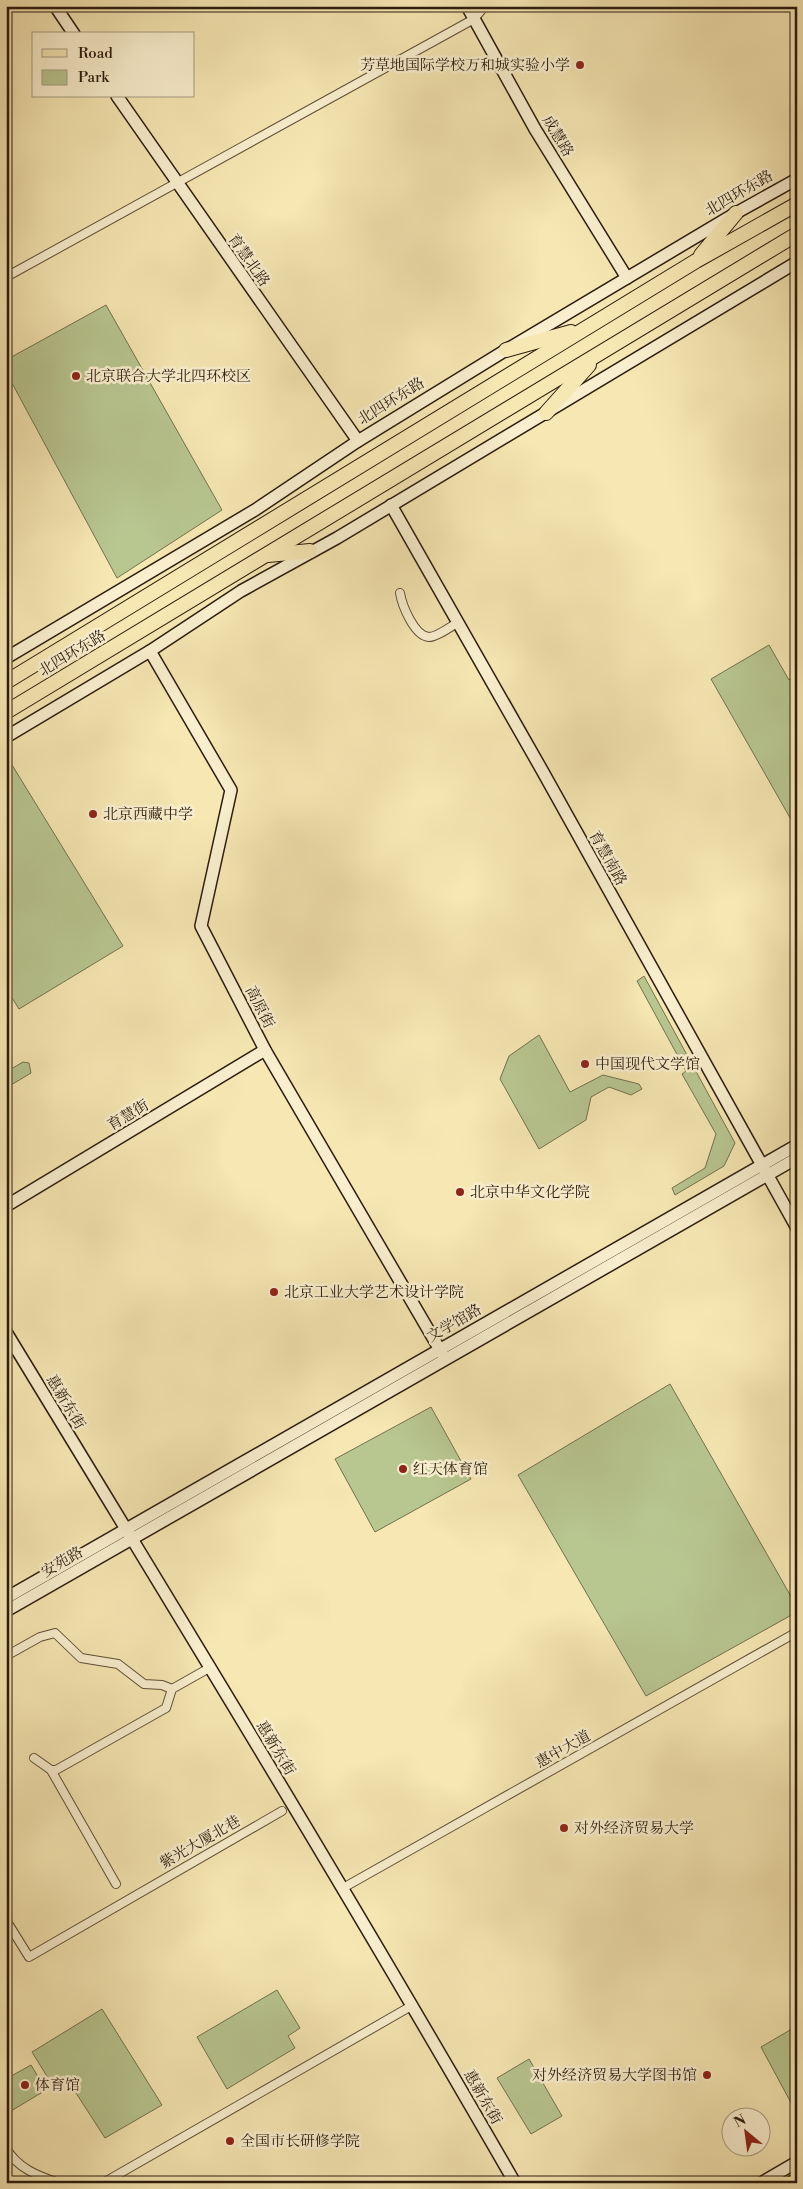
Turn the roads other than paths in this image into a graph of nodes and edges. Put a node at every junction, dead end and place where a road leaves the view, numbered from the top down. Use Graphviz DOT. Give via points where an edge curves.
graph roads {
  1 [pos="55,6"];
  2 [pos="467,6"];
  3 [pos="485,6"];
  4 [pos="474,19"];
  5 [pos="73,32"];
  6 [pos="117,98"];
  7 [pos="797,179"];
  8 [pos="176,183"];
  9 [pos="797,204"];
  10 [pos="736,213"];
  11 [pos="797,234"];
  12 [pos="797,242"];
  13 [pos="775,246"];
  14 [pos="696,261"];
  15 [pos="797,262"];
  16 [pos="6,277"];
  17 [pos="627,278"];
  18 [pos="587,328"];
  19 [pos="506,350"];
  20 [pos="600,353"];
  21 [pos="546,413"];
  22 [pos="358,441"];
  23 [pos="391,505"];
  24 [pos="310,551"];
  25 [pos="265,556"];
  26 [pos="400,592"];
  27 [pos="457,623"];
  28 [pos="150,651"];
  29 [pos="6,658"];
  30 [pos="6,682"];
  31 [pos="6,712"];
  32 [pos="6,737"];
  33 [pos="265,1050"];
  34 [pos="797,1145"];
  35 [pos="797,1158"];
  36 [pos="764,1171"];
  37 [pos="6,1206"];
  38 [pos="797,1228"];
  39 [pos="6,1332"];
  40 [pos="440,1348"];
  41 [pos="446,1359"];
  42 [pos="126,1528"];
  43 [pos="132,1539"];
  44 [pos="6,1598"];
  45 [pos="6,1611"];
  46 [pos="797,1632"];
  47 [pos="6,1656"];
  48 [pos="210,1667"];
  49 [pos="172,1689"];
  50 [pos="34,1758"];
  51 [pos="51,1770"];
  52 [pos="282,1811"];
  53 [pos="116,1884"];
  54 [pos="343,1888"];
  55 [pos="6,1920"];
  56 [pos="413,2005"];
  57 [pos="6,2148"];
  58 [pos="9,2160"];
  59 [pos="797,2162"];
  60 [pos="121,2179"];
  61 [pos="797,2180"];
  62 [pos="59,2183"];
  63 [pos="103,2183"];
  64 [pos="515,2183"];
  65 [pos="761,2183"];
  66 [pos="791,2183"];
  1 -- 5 [label="street"];
  2 -- 4 [label="street, 成慧路"];
  3 -- 4 [label="street"];
  4 -- 8 [label="street"];
  4 -- 17 [label="street, 成慧路" via="536,129"];
  6 -- 8 [label="street, 育慧北路"];
  7 -- 10 [label="street, 北四环东路"];
  8 -- 16 [label="street"];
  8 -- 22 [label="street, 育慧北路"];
  9 -- 14 [label="highway, 北四环东路"];
  10 -- 14 [label="highway"];
  10 -- 17 [label="street, 北四环东路"];
  11 -- 13 [label="highway, 北四环东路"];
  12 -- 13 [label="highway"];
  13 -- 20 [label="highway, 北四环东路"];
  14 -- 18 [label="highway, 北四环东路"];
  15 -- 21 [label="street"];
  17 -- 19 [label="street, 北四环东路"];
  18 -- 19 [label="highway"];
  18 -- 30 [label="highway, 北四环东路"];
  19 -- 22 [label="street, 北四环东路"];
  20 -- 21 [label="highway"];
  20 -- 25 [label="highway, 北四环东路"];
  21 -- 23 [label="street"];
  22 -- 29 [label="street, 北四环东路" via="262,506"];
  23 -- 24 [label="street"];
  23 -- 27 [label="street, 育慧南路"];
  24 -- 25 [label="highway"];
  24 -- 28 [label="street" via="241,590"];
  25 -- 31 [label="highway, 北四环东路"];
  26 -- 27 [label="street" via="405,612 426,636 436,635"];
  27 -- 36 [label="street, 育慧南路"];
  28 -- 32 [label="street"];
  28 -- 33 [label="street, 高原街" via="231,790 201,926"];
  33 -- 37 [label="street, 育慧街"];
  33 -- 40 [label="street, 高原街"];
  34 -- 36 [label="street, 文学馆路"];
  35 -- 36 [label="street, 文学馆路"];
  36 -- 38 [label="street, 育慧南路"];
  36 -- 40 [label="street, 文学馆路"];
  36 -- 41 [label="street, 文学馆路"];
  39 -- 42 [label="street, 惠新东街"];
  40 -- 41 [label="street, 高原街"];
  40 -- 42 [label="street, 文学馆路"];
  41 -- 43 [label="street, 文学馆路"];
  42 -- 43 [label="street, 惠新东街"];
  42 -- 44 [label="street, 安苑路"];
  43 -- 45 [label="street, 安苑路"];
  43 -- 48 [label="street, 惠新东街"];
  46 -- 54 [label="street, 惠中大道"];
  47 -- 49 [label="street" via="40,1637 55,1633 81,1658 118,1664 144,1684"];
  48 -- 49 [label="street"];
  48 -- 54 [label="street, 惠新东街"];
  49 -- 51 [label="street" via="166,1708"];
  50 -- 51 [label="street"];
  51 -- 53 [label="street"];
  52 -- 55 [label="street, 紫光大厦北巷" via="29,1957"];
  54 -- 56 [label="street, 惠新东街"];
  56 -- 60 [label="street"];
  56 -- 64 [label="street, 惠新东街"];
  57 -- 58 [label="street"];
  58 -- 62 [label="street" via="33,2174"];
  59 -- 65 [label="street"];
  60 -- 63 [label="street"];
  61 -- 66 [label="main road"];
}
